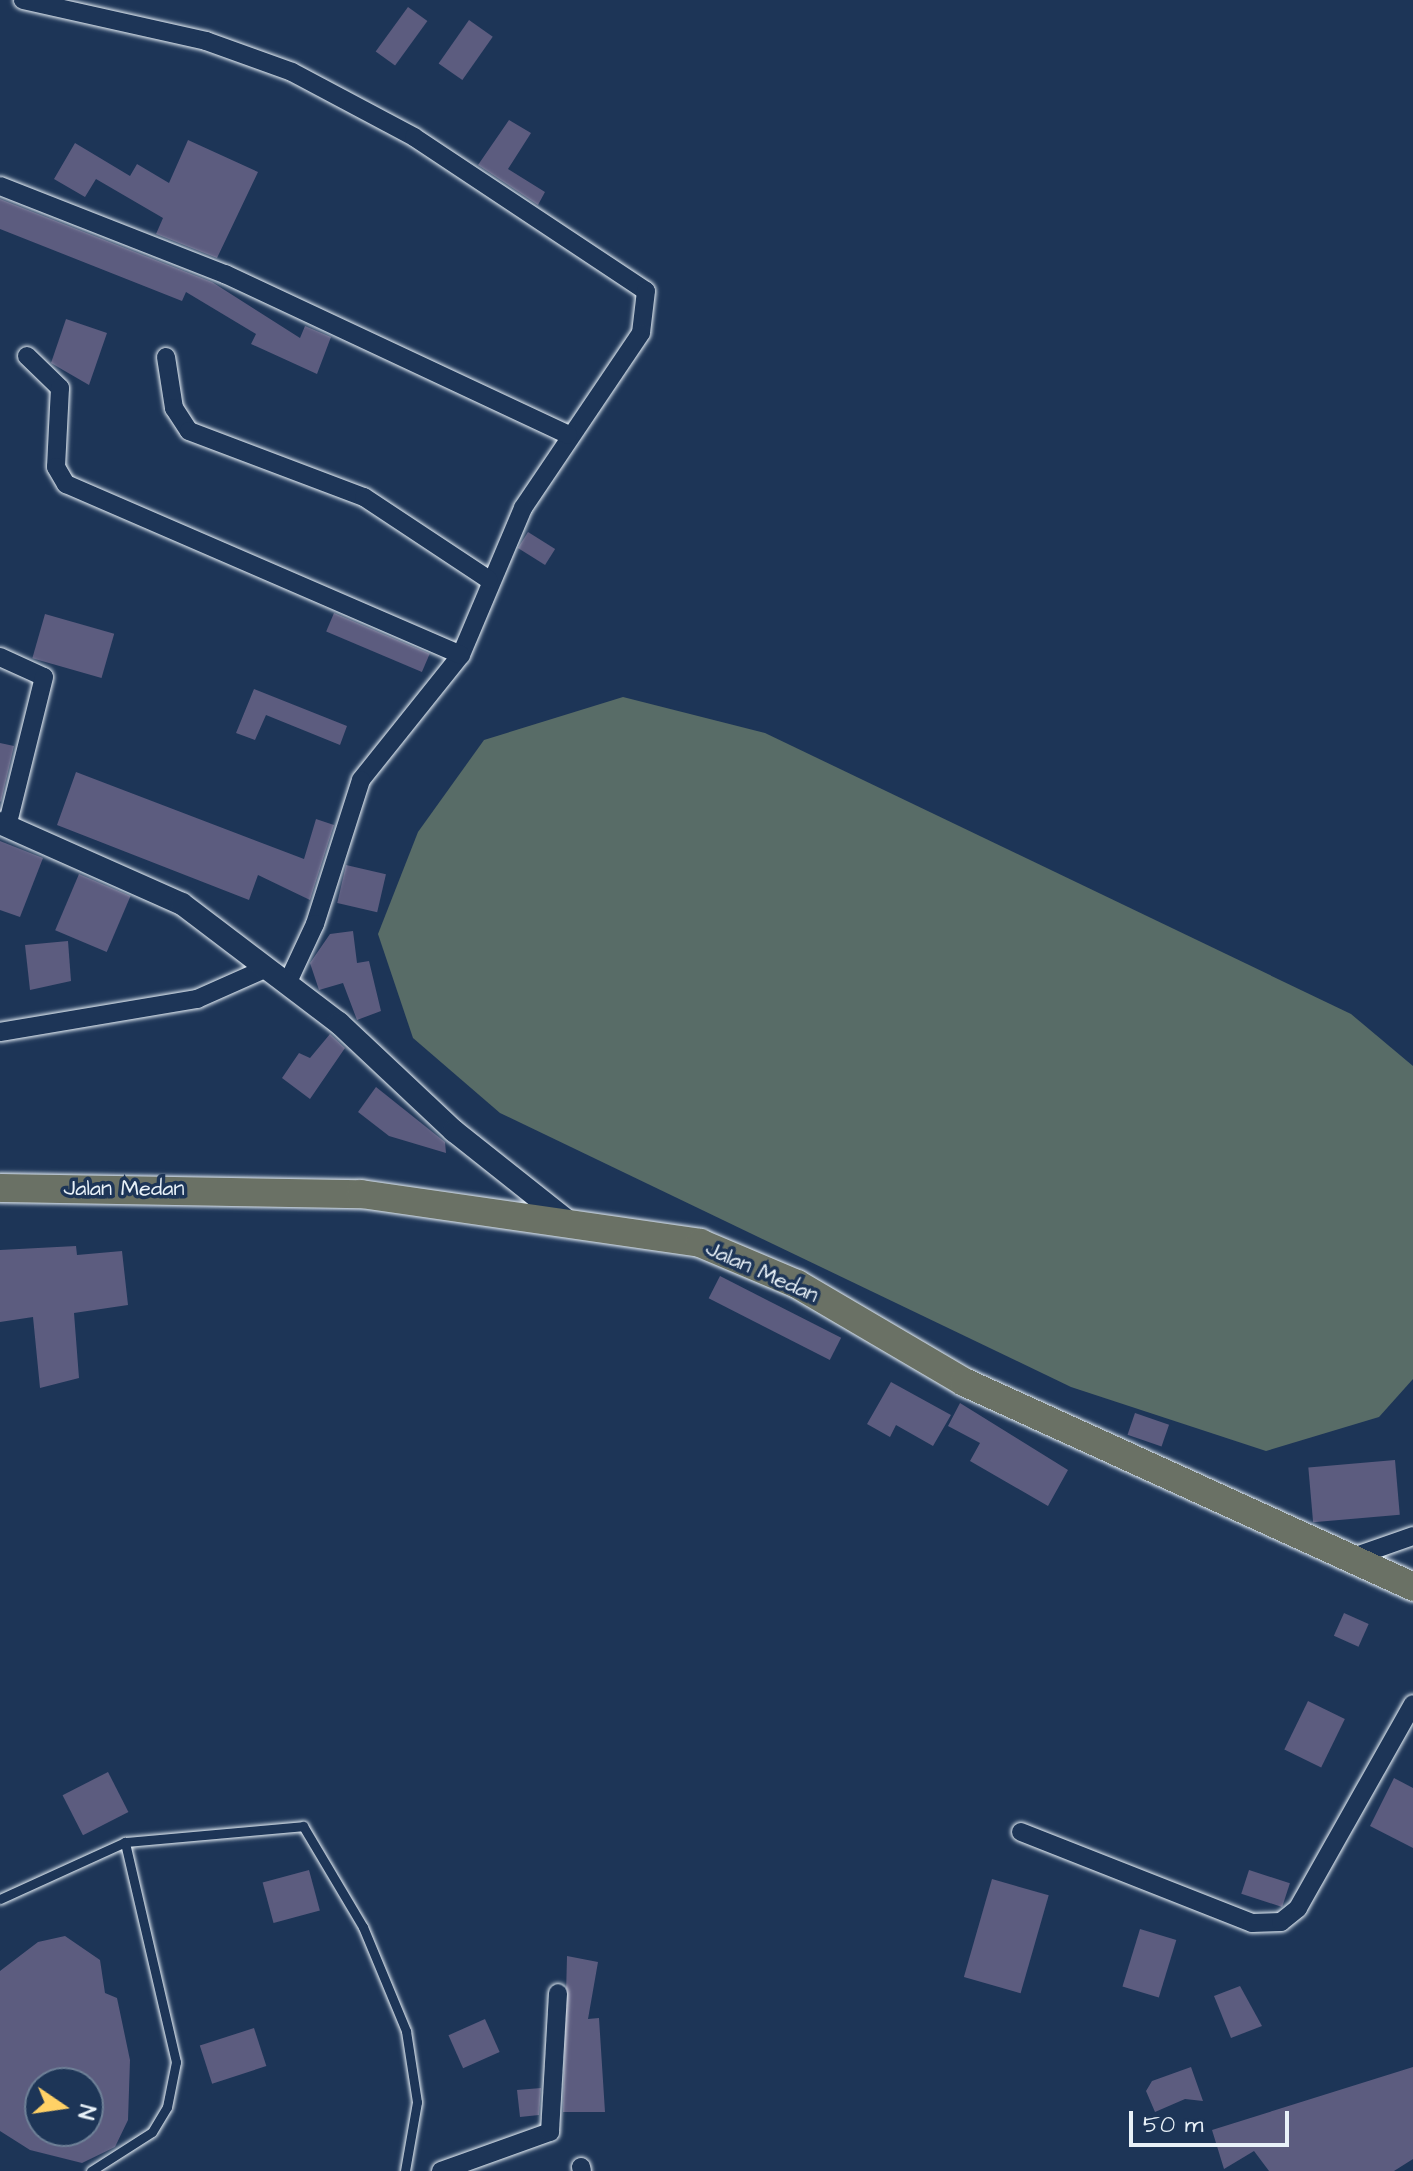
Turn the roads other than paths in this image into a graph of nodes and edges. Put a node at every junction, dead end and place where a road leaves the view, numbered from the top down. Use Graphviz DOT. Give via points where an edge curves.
graph roads {
  1 [pos="23,0"];
  2 [pos="0,186"];
  3 [pos="27,356"];
  4 [pos="166,357"];
  5 [pos="568,435"];
  6 [pos="488,579"];
  7 [pos="461,655"];
  8 [pos="0,657"];
  9 [pos="4,824"];
  10 [pos="267,968"];
  11 [pos="288,982"];
  12 [pos="0,1032"];
  13 [pos="0,1188"];
  14 [pos="565,1219"];
  15 [pos="1413,1536"];
  16 [pos="1353,1557"];
  17 [pos="1413,1587"];
  18 [pos="1413,1704"];
  19 [pos="1021,1832"];
  20 [pos="125,1842"];
  21 [pos="0,1899"];
  22 [pos="558,1993"];
  23 [pos="91,2171"];
  24 [pos="405,2171"];
  25 [pos="441,2171"];
  1 -- 5 [label="street" via="206,41 292,72 414,137 634,278 646,291 648,317"];
  2 -- 5 [label="street" via="225,274"];
  3 -- 7 [label="street" via="60,388 56,467 66,484"];
  4 -- 6 [label="street" via="174,408 189,431 364,497"];
  5 -- 6 [label="street"];
  6 -- 7 [label="street"];
  7 -- 11 [label="street" via="361,780 315,924"];
  8 -- 9 [label="street" via="44,677"];
  9 -- 10 [label="street" via="166,895"];
  10 -- 11 [label="street"];
  10 -- 12 [label="street" via="197,999"];
  11 -- 14 [label="street"];
  13 -- 14 [label="main road, Jalan Medan" via="347,1193"];
  14 -- 16 [label="main road, Jalan Medan" via="640,1238 700,1243 797,1284 964,1382"];
  15 -- 16 [label="street"];
  16 -- 17 [label="main road, Jalan Medan"];
  18 -- 19 [label="street" via="1298,1908 1281,1922 1252,1923"];
  20 -- 21 [label="lane"];
  20 -- 23 [label="lane" via="176,2062 167,2107 152,2132"];
  20 -- 24 [label="lane" via="293,1824 310,1833 363,1927 406,2031 417,2102"];
  22 -- 25 [label="street" via="550,2132"];
}
